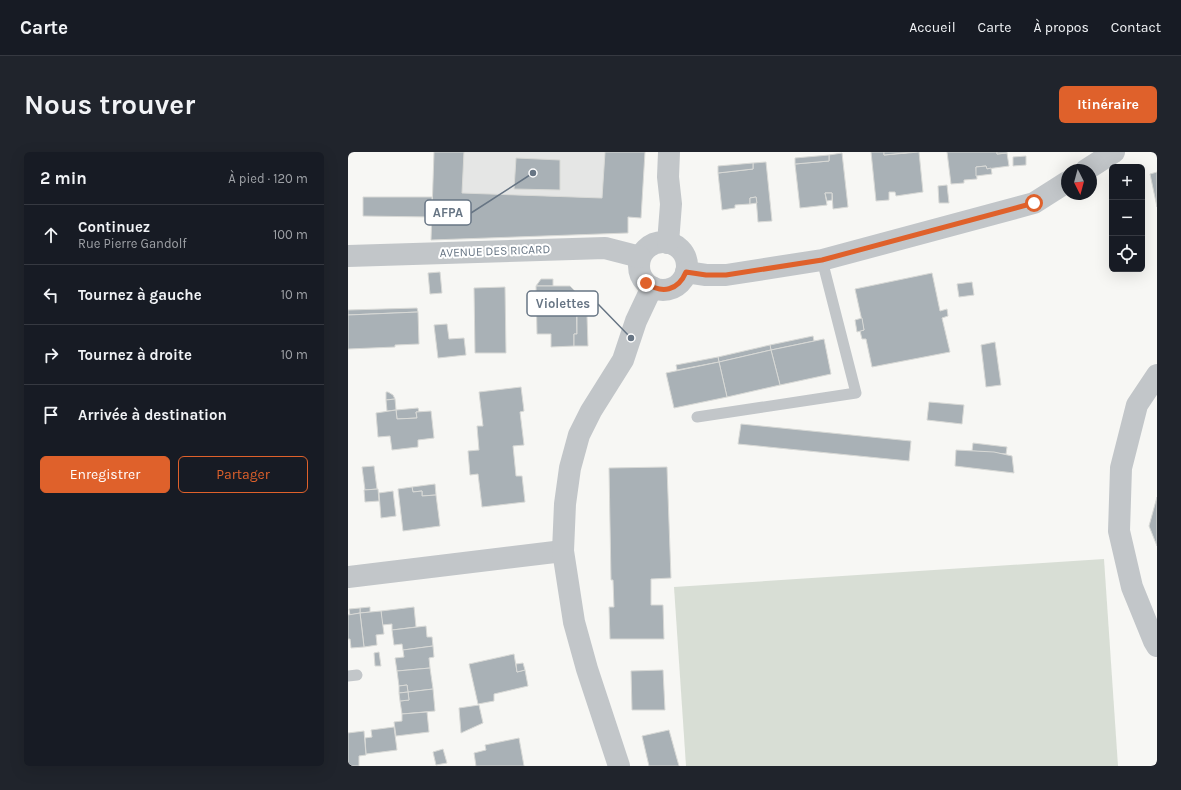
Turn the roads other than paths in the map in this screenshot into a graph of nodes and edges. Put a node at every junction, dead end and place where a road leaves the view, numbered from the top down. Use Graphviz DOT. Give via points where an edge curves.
graph roads {
  1 [pos="669,152"];
  2 [pos="1114,152"];
  3 [pos="1095,164"];
  4 [pos="1061,186"];
  5 [pos="668,243"];
  6 [pos="348,256"];
  7 [pos="640,257"];
  8 [pos="822,260"];
  9 [pos="686,272"];
  10 [pos="652,287"];
  11 [pos="1157,375"];
  12 [pos="697,417"];
  13 [pos="563,551"];
  14 [pos="348,576"];
  15 [pos="1157,646"];
  16 [pos="619,766"];
  1 -- 5 [label="street" via="671,204"];
  2 -- 3 [label="street"];
  4 -- 8 [label="street" via="1034,203"];
  5 -- 7 [label="street" via="659,242 651,245"];
  5 -- 9 [label="street" via="675,246 685,257"];
  6 -- 7 [label="street, AVENUE DES RICARD" via="605,248"];
  7 -- 10 [label="street" via="642,278"];
  8 -- 9 [label="street" via="726,275"];
  8 -- 12 [label="lane" via="856,393"];
  9 -- 10 [label="street" via="683,279 672,288 658,290"];
  10 -- 13 [label="street" via="636,320 623,360 579,435 570,468 565,504"];
  11 -- 15 [label="street" via="1137,405 1121,468 1118,531 1132,587"];
  13 -- 14 [label="street"];
  13 -- 16 [label="street" via="574,622"];
}
